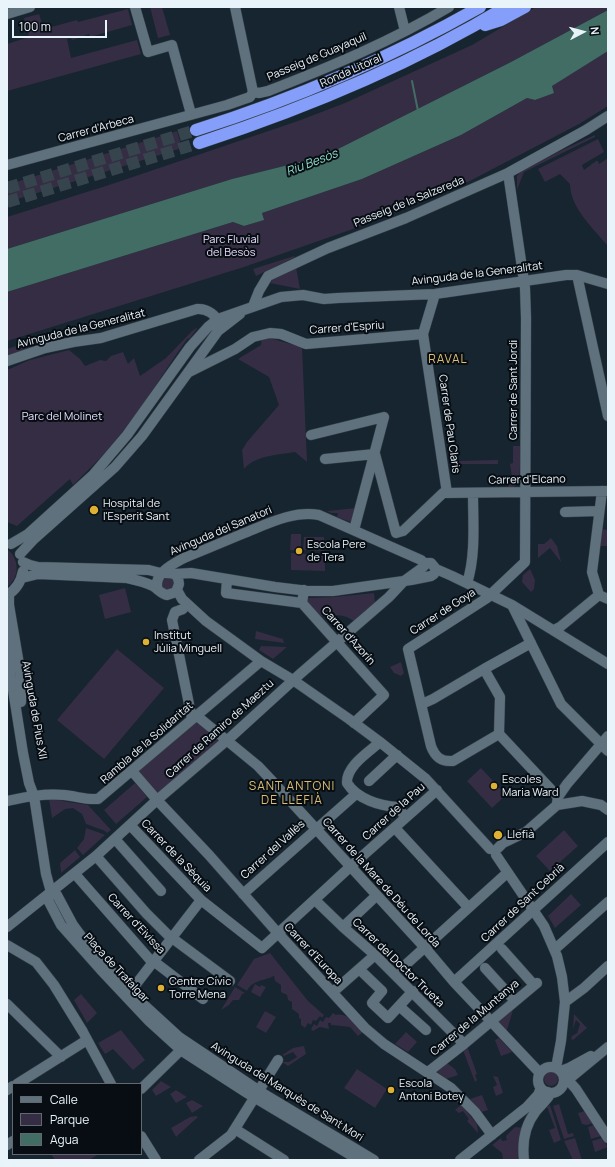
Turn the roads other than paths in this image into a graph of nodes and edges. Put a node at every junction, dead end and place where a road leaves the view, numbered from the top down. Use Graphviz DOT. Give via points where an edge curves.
graph roads {
  1 [pos="30,7"];
  2 [pos="135,7"];
  3 [pos="235,7"];
  4 [pos="399,7"];
  5 [pos="449,7"];
  6 [pos="465,7"];
  7 [pos="480,7"];
  8 [pos="506,7"];
  9 [pos="525,7"];
  10 [pos="7,14"];
  11 [pos="470,28"];
  12 [pos="405,31"];
  13 [pos="400,49"];
  14 [pos="253,92"];
  15 [pos="191,114"];
  16 [pos="608,116"];
  17 [pos="608,122"];
  18 [pos="196,130"];
  19 [pos="586,130"];
  20 [pos="200,142"];
  21 [pos="7,165"];
  22 [pos="508,173"];
  23 [pos="577,275"];
  24 [pos="524,281"];
  25 [pos="608,284"];
  26 [pos="435,294"];
  27 [pos="249,308"];
  28 [pos="220,323"];
  29 [pos="423,334"];
  30 [pos="7,362"];
  31 [pos="188,373"];
  32 [pos="608,416"];
  33 [pos="311,434"];
  34 [pos="375,454"];
  35 [pos="325,459"];
  36 [pos="605,491"];
  37 [pos="526,492"];
  38 [pos="447,493"];
  39 [pos="473,493"];
  40 [pos="599,511"];
  41 [pos="565,512"];
  42 [pos="354,530"];
  43 [pos="9,543"];
  44 [pos="22,558"];
  45 [pos="425,569"];
  46 [pos="135,570"];
  47 [pos="163,573"];
  48 [pos="175,574"];
  49 [pos="208,576"];
  50 [pos="22,578"];
  51 [pos="227,579"];
  52 [pos="142,582"];
  53 [pos="404,582"];
  54 [pos="467,583"];
  55 [pos="178,587"];
  56 [pos="304,590"];
  57 [pos="162,592"];
  58 [pos="8,594"];
  59 [pos="491,594"];
  60 [pos="603,597"];
  61 [pos="302,603"];
  62 [pos="512,605"];
  63 [pos="183,609"];
  64 [pos="206,621"];
  65 [pos="7,628"];
  66 [pos="554,630"];
  67 [pos="337,643"];
  68 [pos="531,643"];
  69 [pos="7,652"];
  70 [pos="606,659"];
  71 [pos="260,661"];
  72 [pos="484,669"];
  73 [pos="7,679"];
  74 [pos="293,680"];
  75 [pos="18,703"];
  76 [pos="422,704"];
  77 [pos="195,717"];
  78 [pos="354,723"];
  79 [pos="499,734"];
  80 [pos="608,736"];
  81 [pos="226,741"];
  82 [pos="380,742"];
  83 [pos="605,748"];
  84 [pos="397,755"];
  85 [pos="132,771"];
  86 [pos="369,781"];
  87 [pos="437,790"];
  88 [pos="356,794"];
  89 [pos="34,796"];
  90 [pos="157,800"];
  91 [pos="7,801"];
  92 [pos="558,801"];
  93 [pos="608,810"];
  94 [pos="406,817"];
  95 [pos="130,825"];
  96 [pos="316,828"];
  97 [pos="395,828"];
  98 [pos="115,839"];
  99 [pos="608,842"];
  100 [pos="495,851"];
  101 [pos="96,856"];
  102 [pos="350,867"];
  103 [pos="507,873"];
  104 [pos="75,874"];
  105 [pos="161,891"];
  106 [pos="51,892"];
  107 [pos="243,894"];
  108 [pos="376,896"];
  109 [pos="200,900"];
  110 [pos="315,900"];
  111 [pos="608,902"];
  112 [pos="468,907"];
  113 [pos="533,910"];
  114 [pos="7,927"];
  115 [pos="343,927"];
  116 [pos="278,933"];
  117 [pos="171,937"];
  118 [pos="7,945"];
  119 [pos="262,948"];
  120 [pos="424,948"];
  121 [pos="502,949"];
  122 [pos="555,949"];
  123 [pos="375,955"];
  124 [pos="152,962"];
  125 [pos="608,966"];
  126 [pos="402,968"];
  127 [pos="485,968"];
  128 [pos="359,969"];
  129 [pos="230,981"];
  130 [pos="454,982"];
  131 [pos="413,991"];
  132 [pos="130,992"];
  133 [pos="333,992"];
  134 [pos="203,1000"];
  135 [pos="514,1001"];
  136 [pos="565,1002"];
  137 [pos="7,1004"];
  138 [pos="399,1006"];
  139 [pos="491,1021"];
  140 [pos="426,1030"];
  141 [pos="87,1040"];
  142 [pos="464,1044"];
  143 [pos="608,1046"];
  144 [pos="184,1047"];
  145 [pos="61,1057"];
  146 [pos="278,1060"];
  147 [pos="558,1069"];
  148 [pos="428,1072"];
  149 [pos="539,1074"];
  150 [pos="107,1082"];
  151 [pos="565,1082"];
  152 [pos="17,1083"];
  153 [pos="142,1087"];
  154 [pos="545,1090"];
  155 [pos="257,1094"];
  156 [pos="235,1129"];
  157 [pos="492,1135"];
  158 [pos="142,1138"];
  159 [pos="608,1138"];
  160 [pos="156,1160"];
  161 [pos="199,1160"];
  162 [pos="284,1160"];
  163 [pos="359,1160"];
  164 [pos="374,1160"];
  165 [pos="460,1160"];
  166 [pos="524,1160"];
  1 -- 10 [label="street"];
  2 -- 15 [label="street" via="148,52 172,45"];
  3 -- 14 [label="street"];
  4 -- 12 [label="street"];
  5 -- 12 [label="street, Passeig de Guayaquil"];
  6 -- 13 [label="highway"];
  7 -- 13 [label="highway, Ronda Litoral"];
  8 -- 11 [label="highway, Ronda Litoral"];
  9 -- 11 [label="highway" via="488,25"];
  11 -- 20 [label="highway, Ronda Litoral" via="331,95 257,124"];
  12 -- 14 [label="street, Passeig de Guayaquil" via="310,75 265,92"];
  13 -- 18 [label="highway, Ronda Litoral" via="316,87"];
  14 -- 15 [label="street, Passeig de Guayaquil" via="252,96 246,99"];
  15 -- 21 [label="street, Carrer d'Arbeca"];
  16 -- 19 [label="street, Passeig de la Salzereda"];
  17 -- 19 [label="street, Passeig de la Salzereda"];
  19 -- 22 [label="street, Passeig de la Salzereda"];
  22 -- 24 [label="street, Carrer de Sant Jordi"];
  22 -- 27 [label="street, Passeig de la Salzereda" via="406,218 328,248 268,276"];
  23 -- 24 [label="street, Avinguda de la Generalitat"];
  23 -- 25 [label="street, Avinguda de la Generalitat"];
  23 -- 32 [label="street"];
  24 -- 26 [label="street, Avinguda de la Generalitat"];
  24 -- 37 [label="street, Carrer de Sant Jordi"];
  26 -- 27 [label="street, Avinguda de la Generalitat" via="324,298 291,295"];
  26 -- 29 [label="street, Carrer de Pau Claris"];
  27 -- 28 [label="street"];
  28 -- 30 [label="street, Avinguda de la Generalitat" via="209,311 202,308 101,338 45,348"];
  28 -- 31 [label="street" via="218,331"];
  28 -- 43 [label="street" via="208,327 190,347 127,435 93,475 28,534"];
  29 -- 31 [label="street, Carrer d'Espriu" via="306,344 281,334 270,333 253,337"];
  29 -- 38 [label="street, Carrer de Pau Claris"];
  31 -- 44 [label="street" via="142,436 115,467 33,540"];
  33 -- 34 [label="street" via="384,417"];
  34 -- 35 [label="street"];
  34 -- 38 [label="street" via="396,533 403,531 443,493"];
  34 -- 42 [label="street"];
  36 -- 37 [label="street, Carrer d'Elcano"];
  36 -- 40 [label="street"];
  37 -- 39 [label="street, Carrer d'Elcano"];
  37 -- 59 [label="street, Carrer de Sant Jordi" via="524,562"];
  38 -- 39 [label="street, Carrer d'Elcano"];
  39 -- 54 [label="street" via="473,535"];
  40 -- 41 [label="street"];
  40 -- 60 [label="street" via="592,572"];
  42 -- 45 [label="street, Avinguda del Sanatori" via="421,560"];
  42 -- 47 [label="street, Avinguda del Sanatori" via="313,514 281,519 184,558"];
  43 -- 44 [label="street"];
  44 -- 46 [label="street" via="30,565 38,567"];
  44 -- 50 [label="street"];
  45 -- 53 [label="street"];
  45 -- 54 [label="street" via="434,574 436,569"];
  46 -- 47 [label="street"];
  46 -- 52 [label="street"];
  47 -- 48 [label="street"];
  47 -- 57 [label="street" via="156,585"];
  48 -- 49 [label="street"];
  48 -- 55 [label="street" via="179,581"];
  49 -- 51 [label="street"];
  49 -- 55 [label="street" via="185,579"];
  50 -- 52 [label="street" via="38,574 127,578"];
  50 -- 58 [label="street" via="17,587"];
  51 -- 56 [label="street"];
  51 -- 61 [label="street" via="226,593"];
  52 -- 57 [label="street"];
  53 -- 56 [label="street" via="333,591"];
  53 -- 67 [label="street, Carrer de Ramiro de Maeztu"];
  54 -- 59 [label="street"];
  55 -- 57 [label="street" via="173,594"];
  55 -- 64 [label="street" via="182,599"];
  56 -- 61 [label="street"];
  57 -- 63 [label="street"];
  58 -- 75 [label="street" via="21,676"];
  59 -- 62 [label="street"];
  59 -- 76 [label="street, Carrer de Goya" via="408,649"];
  60 -- 66 [label="street"];
  61 -- 67 [label="street, Carrer d'Azorín"];
  62 -- 66 [label="street"];
  62 -- 68 [label="street"];
  63 -- 64 [label="street" via="202,622"];
  63 -- 77 [label="street" via="175,612 172,620"];
  64 -- 71 [label="street"];
  65 -- 75 [label="street, Avinguda de Pius XII"];
  66 -- 70 [label="street"];
  67 -- 74 [label="street, Carrer de Ramiro de Maeztu"];
  67 -- 78 [label="street, Carrer d'Azorín" via="384,695"];
  68 -- 72 [label="street"];
  68 -- 83 [label="street" via="561,704"];
  69 -- 75 [label="street, Avinguda de Pius XII"];
  71 -- 74 [label="street"];
  71 -- 77 [label="street, Rambla de la Solidaritat"];
  72 -- 76 [label="street"];
  72 -- 79 [label="street" via="500,697"];
  73 -- 75 [label="street"];
  74 -- 78 [label="street"];
  74 -- 81 [label="street, Carrer de Ramiro de Maeztu"];
  75 -- 89 [label="street, Avinguda de Pius XII" via="35,780"];
  76 -- 79 [label="street" via="431,746 439,758 452,760"];
  77 -- 81 [label="street, Carrer de la Mare de Déu de Lorda"];
  77 -- 85 [label="street, Rambla de la Solidaritat"];
  78 -- 82 [label="street"];
  79 -- 92 [label="street"];
  80 -- 83 [label="street"];
  81 -- 90 [label="street, Carrer de Ramiro de Maeztu"];
  81 -- 96 [label="street, Carrer de la Mare de Déu de Lorda" via="258,766"];
  82 -- 84 [label="street"];
  82 -- 88 [label="street" via="348,775 347,783"];
  83 -- 92 [label="street" via="567,784"];
  84 -- 86 [label="street"];
  84 -- 87 [label="street"];
  85 -- 89 [label="street, Rambla de la Solidaritat" via="98,800 64,795"];
  85 -- 90 [label="street, Carrer d'Europa"];
  87 -- 94 [label="street, Carrer de la Pau"];
  87 -- 100 [label="street"];
  88 -- 94 [label="street" via="378,804 397,807"];
  88 -- 96 [label="street, Carrer del Vallès"];
  89 -- 91 [label="street, Rambla de la Solidaritat"];
  89 -- 106 [label="street, Avinguda de Pius XII"];
  90 -- 95 [label="street, Carrer de Ramiro de Maeztu"];
  90 -- 107 [label="street, Carrer d'Europa"];
  92 -- 93 [label="street" via="582,801 601,805"];
  92 -- 100 [label="street" via="526,832 503,842"];
  94 -- 97 [label="street, Carrer de la Pau"];
  95 -- 98 [label="street, Carrer de Ramiro de Maeztu"];
  95 -- 109 [label="street, Carrer de la Sèquia"];
  96 -- 102 [label="street, Carrer de la Mare de Déu de Lorda"];
  96 -- 107 [label="street, Carrer del Vallès"];
  97 -- 102 [label="street, Carrer de la Pau"];
  97 -- 112 [label="street"];
  98 -- 101 [label="street, Carrer de Ramiro de Maeztu"];
  98 -- 105 [label="street"];
  99 -- 113 [label="street, Carrer de Sant Cebrià"];
  100 -- 103 [label="street"];
  101 -- 104 [label="street, Carrer de Ramiro de Maeztu"];
  101 -- 117 [label="street"];
  102 -- 108 [label="street, Carrer de la Mare de Déu de Lorda"];
  102 -- 110 [label="street, Carrer de la Pau"];
  103 -- 112 [label="street"];
  103 -- 113 [label="street"];
  104 -- 106 [label="street, Carrer de Ramiro de Maeztu"];
  104 -- 124 [label="street, Carrer d'Eivissa"];
  106 -- 114 [label="street"];
  106 -- 132 [label="street, Plaça de Trafalgar" via="57,895 81,937"];
  106 -- 144 [label="street, Plaça de Trafalgar" via="48,900 61,926 145,1017"];
  107 -- 116 [label="street, Carrer d'Europa"];
  108 -- 115 [label="street"];
  108 -- 120 [label="street, Carrer de la Mare de Déu de Lorda"];
  109 -- 117 [label="street"];
  109 -- 119 [label="street, Carrer de la Sèquia"];
  110 -- 115 [label="street, Carrer del Doctor Trueta"];
  110 -- 116 [label="street, Carrer de la Pau"];
  111 -- 122 [label="street"];
  112 -- 120 [label="street"];
  113 -- 122 [label="street"];
  113 -- 130 [label="street, Carrer de Sant Cebrià"];
  115 -- 123 [label="street, Carrer del Doctor Trueta"];
  116 -- 119 [label="street, Carrer de la Pau"];
  116 -- 133 [label="street, Carrer d'Europa"];
  117 -- 124 [label="street"];
  117 -- 129 [label="street"];
  118 -- 141 [label="street" via="36,962 54,985"];
  120 -- 126 [label="street"];
  120 -- 130 [label="street, Carrer de la Mare de Déu de Lorda"];
  121 -- 135 [label="street, Carrer de la Muntanya" via="535,984"];
  122 -- 136 [label="street"];
  123 -- 128 [label="street"];
  123 -- 131 [label="street, Carrer del Doctor Trueta"];
  124 -- 132 [label="street"];
  124 -- 134 [label="street, Carrer d'Eivissa"];
  125 -- 136 [label="street"];
  127 -- 135 [label="street"];
  128 -- 133 [label="street"];
  128 -- 138 [label="street" via="382,991 372,1004 388,1018"];
  130 -- 139 [label="street, Carrer de la Mare de Déu de Lorda"];
  131 -- 138 [label="street"];
  131 -- 142 [label="street, Carrer del Doctor Trueta"];
  132 -- 144 [label="street, Plaça de Trafalgar"];
  133 -- 148 [label="street, Carrer d'Europa" via="384,1044"];
  135 -- 139 [label="street, Carrer de la Muntanya"];
  136 -- 147 [label="street"];
  137 -- 145 [label="street"];
  138 -- 140 [label="street"];
  139 -- 142 [label="street, Carrer de la Muntanya"];
  139 -- 149 [label="street, Carrer de la Mare de Déu de Lorda"];
  141 -- 145 [label="street"];
  141 -- 150 [label="street"];
  142 -- 148 [label="street, Carrer de la Muntanya"];
  143 -- 147 [label="street" via="569,1068"];
  143 -- 151 [label="street"];
  144 -- 153 [label="street"];
  144 -- 155 [label="street, Avinguda del Marquès de Sant Mori"];
  145 -- 152 [label="street"];
  146 -- 155 [label="street"];
  147 -- 149 [label="street" via="545,1068"];
  147 -- 151 [label="street"];
  148 -- 157 [label="street, Carrer d'Europa" via="463,1099"];
  149 -- 154 [label="street" via="538,1081"];
  151 -- 154 [label="street" via="557,1091"];
  151 -- 159 [label="street" via="576,1089"];
  154 -- 157 [label="street"];
  154 -- 166 [label="street" via="549,1096 536,1110 527,1126"];
  155 -- 156 [label="street"];
  155 -- 163 [label="street, Avinguda del Marquès de Sant Mori"];
  155 -- 164 [label="street, Avinguda del Marquès de Sant Mori"];
  156 -- 161 [label="street"];
  156 -- 162 [label="street"];
  157 -- 165 [label="street"];
  158 -- 160 [label="street"];
}
